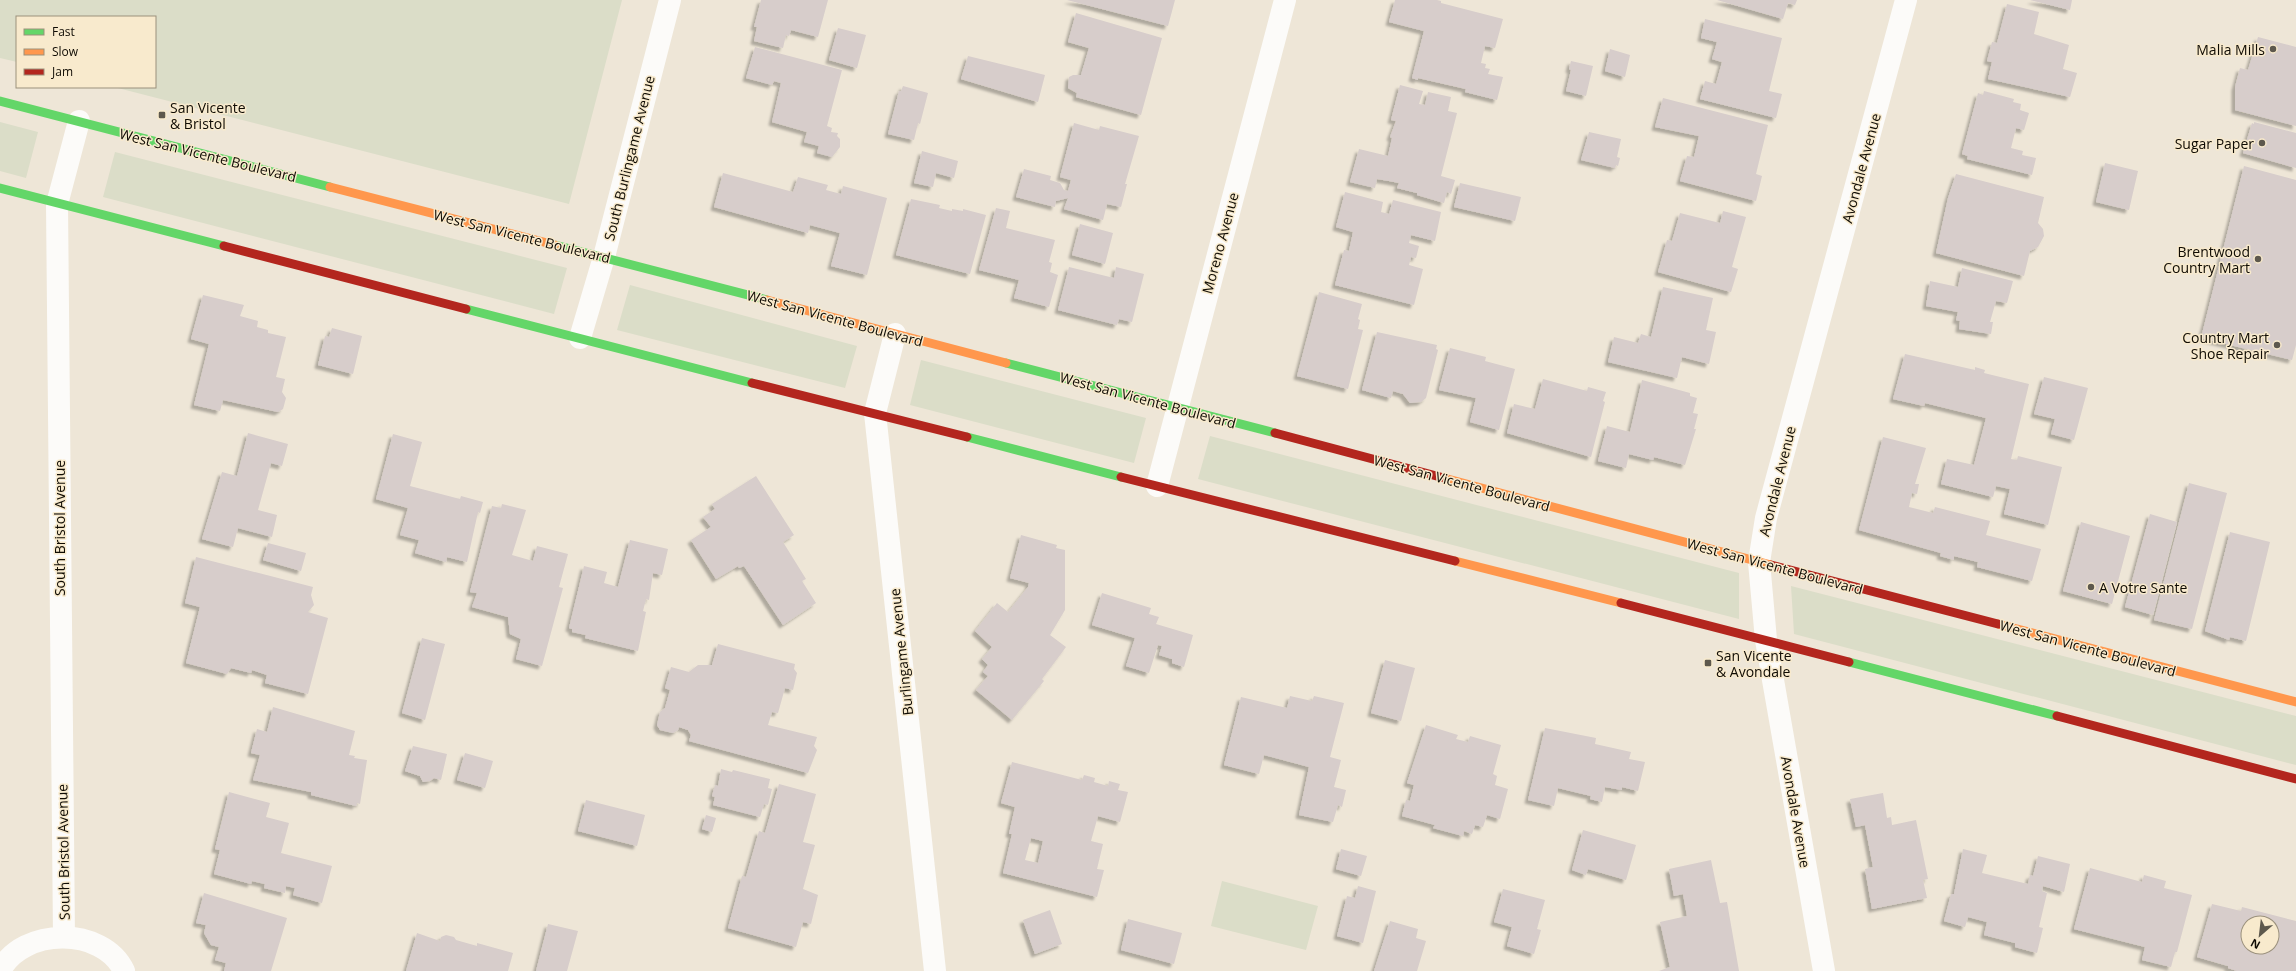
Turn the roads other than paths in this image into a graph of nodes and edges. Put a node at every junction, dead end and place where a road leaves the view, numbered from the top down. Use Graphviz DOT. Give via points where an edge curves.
graph roads {
  1 [pos="670,0"];
  2 [pos="1285,0"];
  3 [pos="1906,0"];
  4 [pos="0,101"];
  5 [pos="79,122"];
  6 [pos="0,188"];
  7 [pos="57,204"];
  8 [pos="604,257"];
  9 [pos="895,334"];
  10 [pos="580,338"];
  11 [pos="1177,406"];
  12 [pos="875,413"];
  13 [pos="1157,486"];
  14 [pos="1759,562"];
  15 [pos="1766,640"];
  16 [pos="2296,702"];
  17 [pos="2296,779"];
  18 [pos="64,937"];
  19 [pos="0,971"];
  20 [pos="124,971"];
  21 [pos="934,971"];
  22 [pos="1824,971"];
  1 -- 8 [label="street, South Burlingame Avenue"];
  2 -- 11 [label="street, Moreno Avenue"];
  3 -- 14 [label="street, Avondale Avenue" via="1766,518"];
  4 -- 5 [label="main road, West San Vicente Boulevard"];
  5 -- 7 [label="street, South Bristol Avenue"];
  5 -- 8 [label="main road, West San Vicente Boulevard"];
  6 -- 7 [label="main road"];
  7 -- 10 [label="main road"];
  7 -- 18 [label="street, South Bristol Avenue"];
  8 -- 9 [label="main road, West San Vicente Boulevard"];
  8 -- 10 [label="street, South Burlingame Avenue"];
  9 -- 11 [label="main road, West San Vicente Boulevard"];
  9 -- 12 [label="street, Burlingame Avenue"];
  10 -- 12 [label="main road"];
  11 -- 13 [label="street, Moreno Avenue"];
  11 -- 14 [label="main road, West San Vicente Boulevard"];
  12 -- 13 [label="main road"];
  12 -- 21 [label="street, Burlingame Avenue"];
  13 -- 15 [label="main road"];
  14 -- 15 [label="street, Avondale Avenue"];
  14 -- 16 [label="main road, West San Vicente Boulevard"];
  15 -- 17 [label="main road"];
  15 -- 22 [label="street, Avondale Avenue"];
  18 -- 19 [label="street" via="41,940 20,950"];
  18 -- 20 [label="street" via="87,941 107,952"];
}
